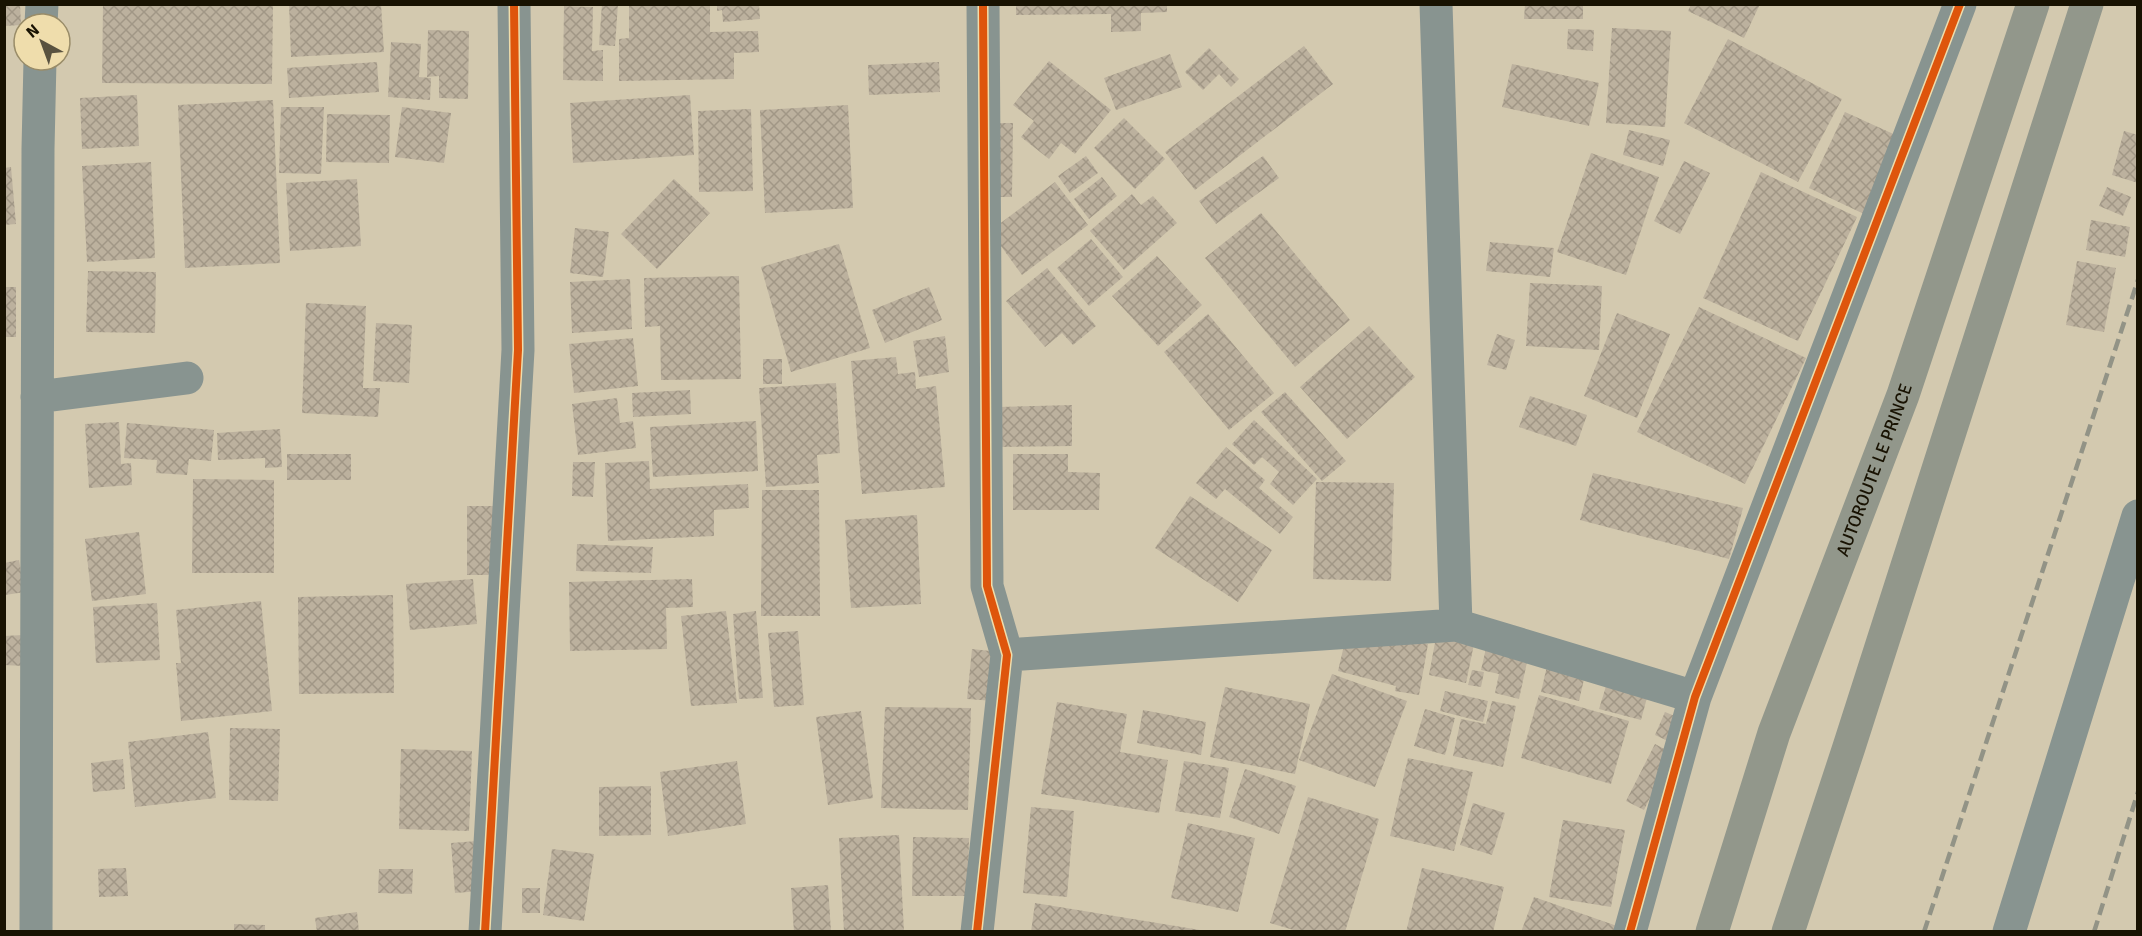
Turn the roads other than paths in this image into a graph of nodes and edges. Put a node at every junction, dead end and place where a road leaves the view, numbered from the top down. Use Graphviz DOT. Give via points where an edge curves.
graph roads {
  1 [pos="514,4"];
  2 [pos="983,4"];
  3 [pos="1436,4"];
  4 [pos="1960,4"];
  5 [pos="2033,4"];
  6 [pos="2087,4"];
  7 [pos="40,72"];
  8 [pos="187,378"];
  9 [pos="37,397"];
  10 [pos="2138,516"];
  11 [pos="1456,625"];
  12 [pos="1007,656"];
  13 [pos="1695,697"];
  14 [pos="36,932"];
  15 [pos="485,932"];
  16 [pos="977,932"];
  17 [pos="1630,932"];
  18 [pos="1712,932"];
  19 [pos="1788,932"];
  20 [pos="2009,932"];
  1 -- 15 [label="street" via="518,350"];
  2 -- 12 [label="street" via="987,586"];
  3 -- 11 [label="street"];
  4 -- 13 [label="street"];
  5 -- 18 [label="main road, AUTOROUTE LE PRINCE" via="1904,395 1774,733"];
  6 -- 19 [label="main road"];
  7 -- 9 [label="street"];
  8 -- 9 [label="street"];
  9 -- 14 [label="street"];
  10 -- 20 [label="street"];
  11 -- 12 [label="street"];
  11 -- 13 [label="street"];
  12 -- 16 [label="street"];
  13 -- 17 [label="street"];
}
